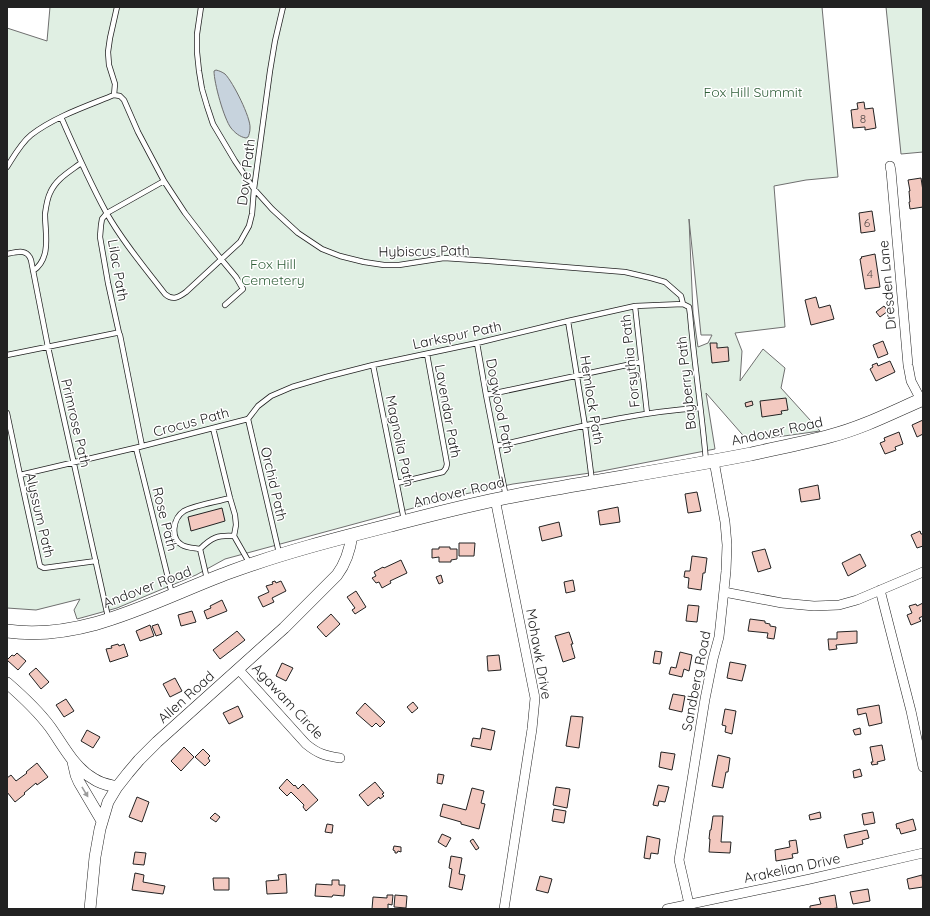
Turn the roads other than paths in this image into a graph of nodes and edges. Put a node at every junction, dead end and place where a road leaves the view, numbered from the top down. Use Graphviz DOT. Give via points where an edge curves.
graph roads {
  1 [pos="118,7"];
  2 [pos="201,7"];
  3 [pos="283,7"];
  4 [pos="114,95"];
  5 [pos="60,117"];
  6 [pos="81,163"];
  7 [pos="890,166"];
  8 [pos="7,167"];
  9 [pos="164,181"];
  10 [pos="254,189"];
  11 [pos="107,213"];
  12 [pos="7,254"];
  13 [pos="221,259"];
  14 [pos="33,271"];
  15 [pos="683,304"];
  16 [pos="225,305"];
  17 [pos="635,306"];
  18 [pos="568,321"];
  19 [pos="119,333"];
  20 [pos="477,343"];
  21 [pos="48,347"];
  22 [pos="427,354"];
  23 [pos="7,355"];
  24 [pos="641,362"];
  25 [pos="373,365"];
  26 [pos="577,375"];
  27 [pos="486,395"];
  28 [pos="922,400"];
  29 [pos="700,408"];
  30 [pos="7,413"];
  31 [pos="647,413"];
  32 [pos="248,419"];
  33 [pos="585,426"];
  34 [pos="213,428"];
  35 [pos="496,446"];
  36 [pos="139,447"];
  37 [pos="74,462"];
  38 [pos="710,462"];
  39 [pos="20,475"];
  40 [pos="592,482"];
  41 [pos="397,483"];
  42 [pos="230,498"];
  43 [pos="500,498"];
  44 [pos="404,522"];
  45 [pos="352,535"];
  46 [pos="234,536"];
  47 [pos="200,549"];
  48 [pos="280,555"];
  49 [pos="96,562"];
  50 [pos="251,565"];
  51 [pos="923,572"];
  52 [pos="208,581"];
  53 [pos="880,590"];
  54 [pos="724,592"];
  55 [pos="173,595"];
  56 [pos="109,619"];
  57 [pos="7,631"];
  58 [pos="238,670"];
  59 [pos="7,683"];
  60 [pos="340,758"];
  61 [pos="73,762"];
  62 [pos="923,767"];
  63 [pos="117,787"];
  64 [pos="102,821"];
  65 [pos="923,853"];
  66 [pos="689,904"];
  67 [pos="90,909"];
  68 [pos="504,909"];
  69 [pos="667,909"];
  1 -- 4 [label="lane" via="108,52"];
  2 -- 10 [label="lane, Hybiscus Path" via="197,52 202,89 213,124"];
  3 -- 10 [label="lane, Dove Path" via="270,71"];
  4 -- 5 [label="lane"];
  4 -- 9 [label="lane" via="124,100"];
  5 -- 6 [label="lane"];
  5 -- 8 [label="lane" via="30,136"];
  6 -- 11 [label="lane"];
  6 -- 14 [label="lane" via="62,176 50,193 45,214 45,252 42,262"];
  7 -- 28 [label="street, Dresden Lane" via="908,364 911,381"];
  9 -- 11 [label="lane"];
  9 -- 13 [label="lane" via="184,212"];
  10 -- 13 [label="lane, Dove Path" via="252,214 246,232 240,242"];
  10 -- 15 [label="lane, Hybiscus Path" via="272,210 298,233 322,249 340,256 384,265 444,258 625,272 665,282 681,296"];
  11 -- 13 [label="lane, Dove Path" via="132,251 170,298 178,298 186,292"];
  11 -- 19 [label="lane, Lilac Path" via="102,219 100,237"];
  12 -- 14 [label="lane, Primrose Path" via="22,251 26,253 31,260"];
  13 -- 16 [label="lane" via="243,289"];
  14 -- 21 [label="lane, Primrose Path"];
  15 -- 17 [label="lane, Larkspur Path"];
  15 -- 29 [label="lane, Bayberry Path" via="689,307"];
  17 -- 18 [label="lane, Larkspur Path"];
  17 -- 24 [label="lane, Forsythia Path"];
  18 -- 20 [label="lane, Larkspur Path"];
  18 -- 26 [label="lane, Hemlock Path"];
  19 -- 21 [label="lane"];
  19 -- 36 [label="lane, Lilac Path"];
  20 -- 22 [label="lane, Larkspur Path"];
  20 -- 27 [label="lane, Dogwood Path"];
  21 -- 23 [label="lane"];
  21 -- 37 [label="lane, Primrose Path"];
  22 -- 25 [label="lane, Larkspur Path"];
  22 -- 41 [label="lane, Lavendar Path" via="447,464 443,472"];
  24 -- 26 [label="lane"];
  24 -- 31 [label="lane, Forsythia Path"];
  25 -- 32 [label="lane, Larkspur Path" via="292,387 271,396 258,406"];
  25 -- 41 [label="lane, Magnolia Path"];
  26 -- 27 [label="lane"];
  26 -- 33 [label="lane, Hemlock Path"];
  27 -- 35 [label="lane, Dogwood Path"];
  28 -- 38 [label="main road, Andover Road" via="831,436"];
  29 -- 31 [label="lane"];
  29 -- 38 [label="lane, Bayberry Path"];
  30 -- 39 [label="lane, Alyssum Path"];
  31 -- 33 [label="lane"];
  32 -- 34 [label="lane, Crocus Path"];
  32 -- 48 [label="lane, Orchid Path"];
  33 -- 35 [label="lane"];
  33 -- 40 [label="lane, Hemlock Path"];
  34 -- 36 [label="lane, Crocus Path"];
  34 -- 42 [label="lane"];
  35 -- 43 [label="lane, Dogwood Path" via="503,482"];
  36 -- 37 [label="lane, Crocus Path"];
  36 -- 55 [label="lane, Rose Path"];
  37 -- 39 [label="lane, Crocus Path"];
  37 -- 49 [label="lane, Primrose Path"];
  38 -- 40 [label="main road, Andover Road"];
  38 -- 54 [label="street, Sandberg Road" via="725,522 727,545"];
  39 -- 49 [label="lane, Alyssum Path" via="40,566 44,568"];
  40 -- 43 [label="main road, Andover Road"];
  41 -- 44 [label="lane, Magnolia Path"];
  42 -- 46 [label="lane" via="236,525"];
  42 -- 47 [label="lane" via="184,511 178,516 174,534 176,540 186,547"];
  43 -- 44 [label="main road, Andover Road"];
  43 -- 68 [label="street, Mohawk Drive" via="535,698"];
  44 -- 45 [label="main road, Andover Road"];
  45 -- 48 [label="main road, Andover Road"];
  45 -- 58 [label="street, Allen Road" via="344,566 337,576"];
  46 -- 47 [label="lane" via="217,536"];
  46 -- 50 [label="lane"];
  47 -- 52 [label="lane"];
  48 -- 50 [label="main road, Andover Road"];
  49 -- 56 [label="lane, Primrose Path"];
  50 -- 52 [label="main road, Andover Road"];
  51 -- 53 [label="street"];
  52 -- 55 [label="main road, Andover Road"];
  53 -- 54 [label="street" via="851,602 814,606"];
  53 -- 62 [label="street"];
  54 -- 66 [label="street, Sandberg Road" via="719,637 705,699 679,860"];
  55 -- 56 [label="main road, Andover Road"];
  56 -- 57 [label="main road, Andover Road" via="55,632"];
  58 -- 60 [label="street, Agawam Circle" via="306,744 320,754"];
  58 -- 63 [label="street, Allen Road" via="139,760"];
  59 -- 61 [label="street" via="50,727"];
  61 -- 63 [label="street" via="93,779"];
  61 -- 64 [label="street, one-way" via="79,782"];
  63 -- 64 [label="street, Allen Road" via="108,802"];
  64 -- 67 [label="street, Allen Road"];
  65 -- 66 [label="street, Arakelian Drive"];
  66 -- 69 [label="street, Arakelian Drive"];
}
